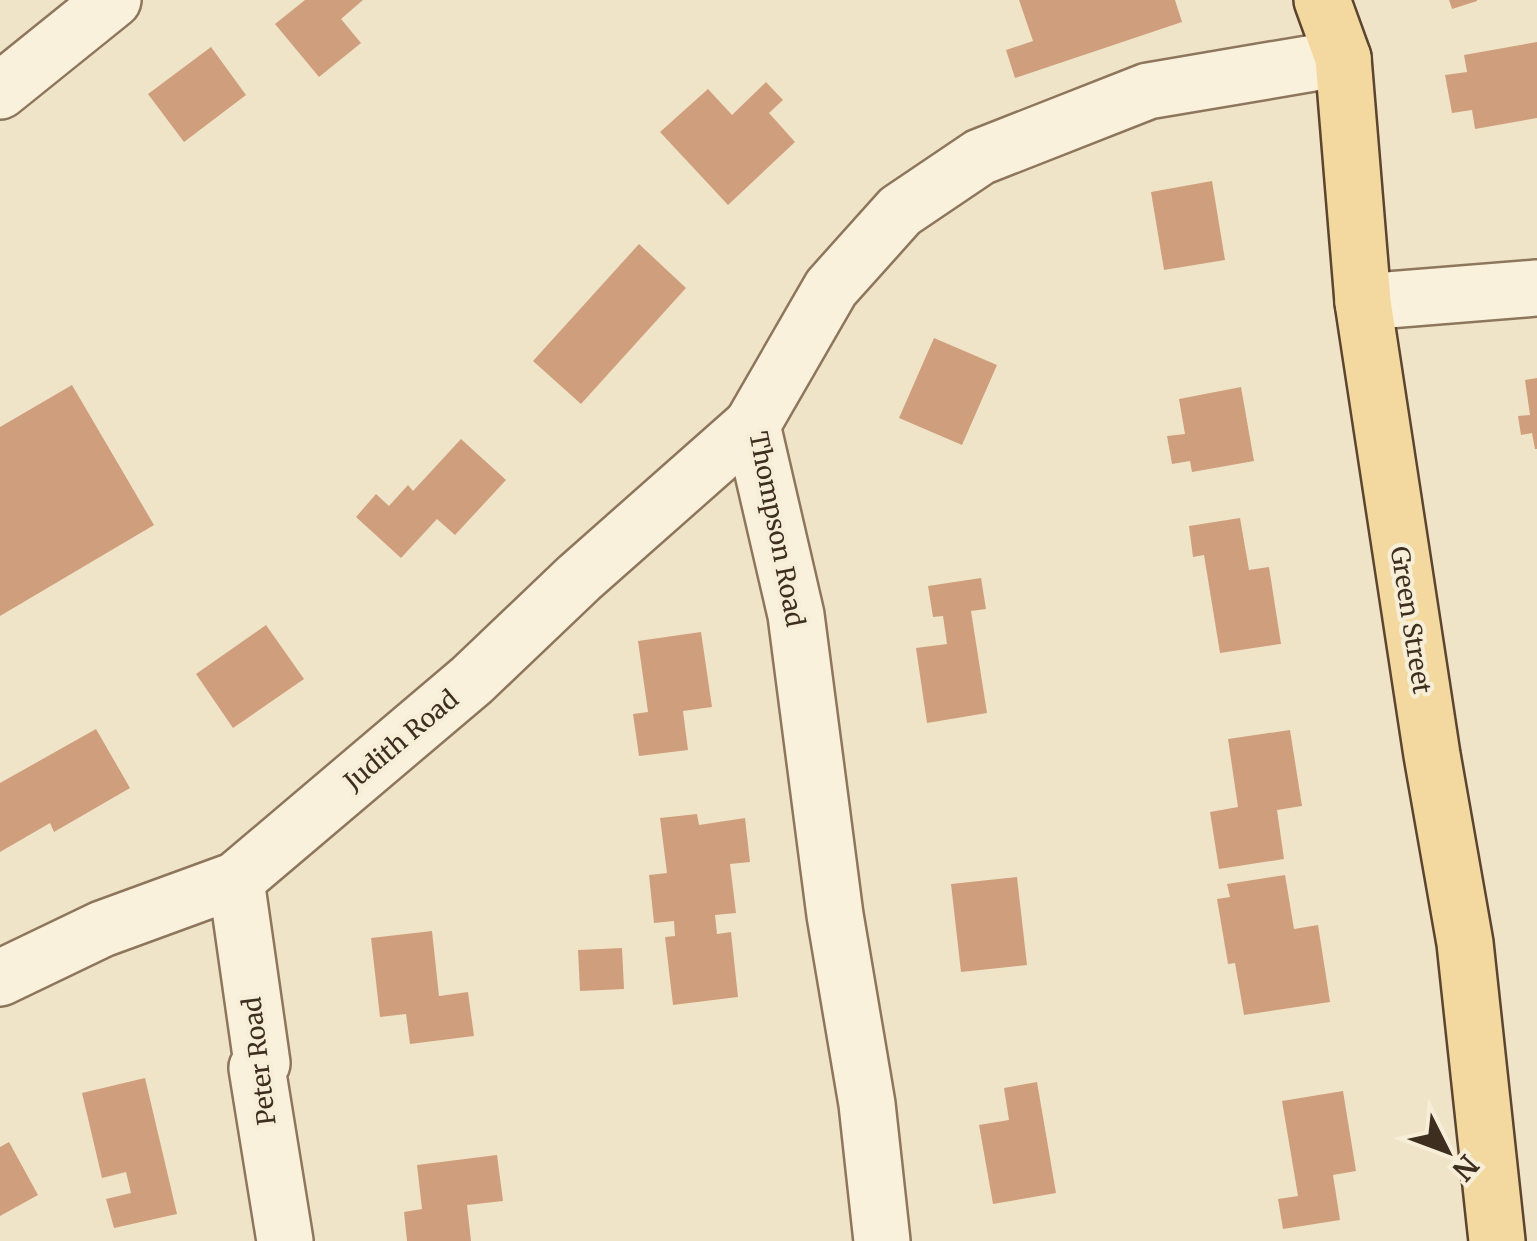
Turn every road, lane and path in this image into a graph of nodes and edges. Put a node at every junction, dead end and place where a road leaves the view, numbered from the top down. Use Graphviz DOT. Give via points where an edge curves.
graph roads {
  1 [pos="113,0"];
  2 [pos="1322,0"];
  3 [pos="1343,58"];
  4 [pos="0,90"];
  5 [pos="1537,288"];
  6 [pos="1363,302"];
  7 [pos="752,425"];
  8 [pos="236,880"];
  9 [pos="0,978"];
  10 [pos="286,1241"];
  11 [pos="882,1241"];
  12 [pos="1498,1241"];
  1 -- 4 [label="street"];
  2 -- 3 [label="main road, Green Street"];
  3 -- 6 [label="main road, Green Street"];
  3 -- 7 [label="street, Thompson Road" via="1148,91 980,157 900,211 832,288"];
  5 -- 6 [label="street"];
  6 -- 12 [label="main road, Green Street" via="1465,943"];
  7 -- 8 [label="street, Judith Road" via="472,680"];
  7 -- 11 [label="street, Thompson Road" via="796,615"];
  8 -- 9 [label="street, Judith Road" via="102,930"];
  8 -- 10 [label="street, Peter Road"];
}
